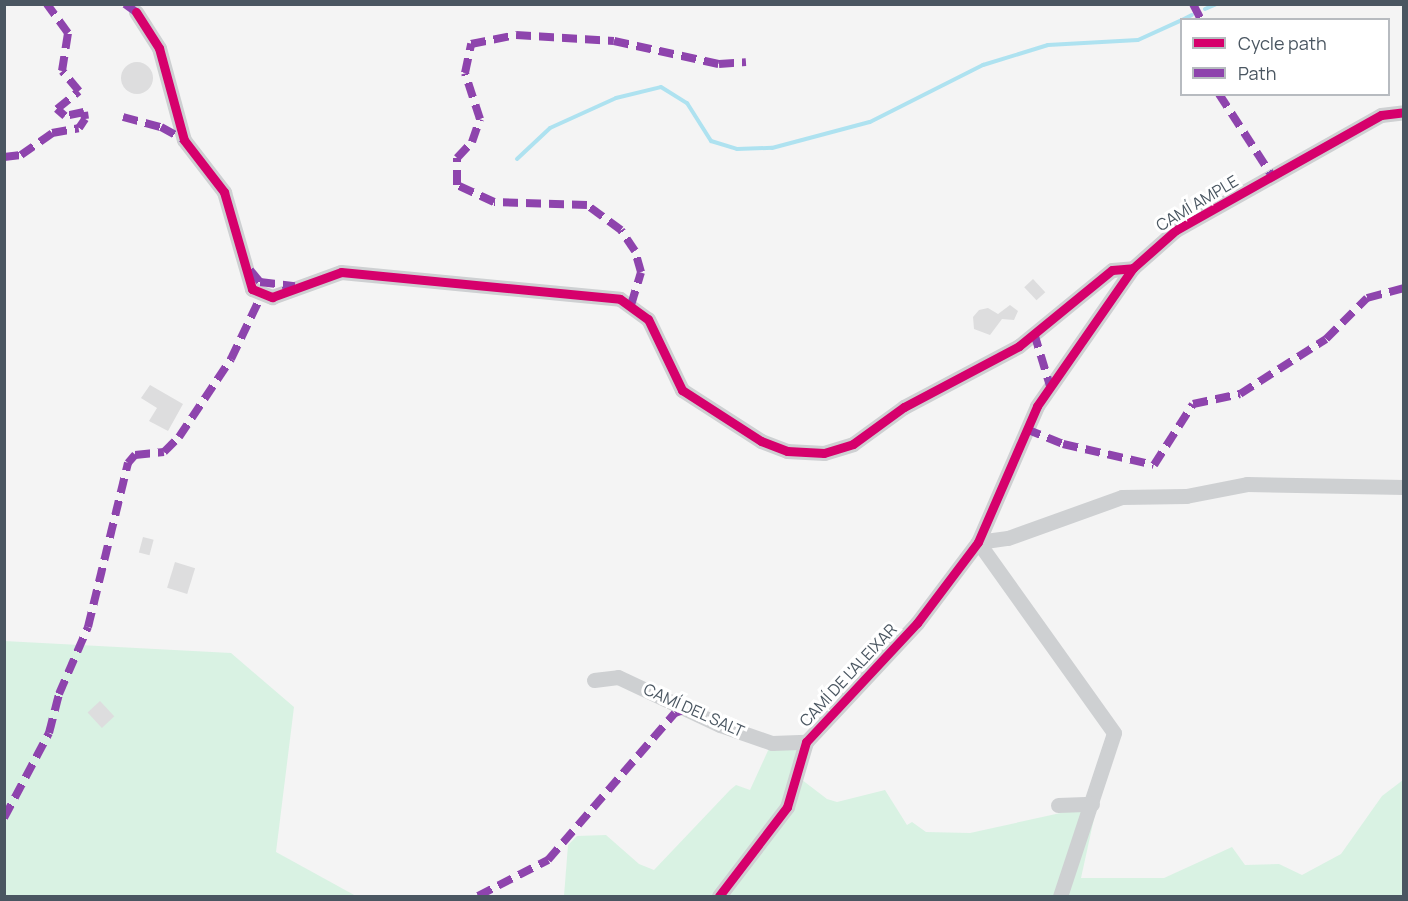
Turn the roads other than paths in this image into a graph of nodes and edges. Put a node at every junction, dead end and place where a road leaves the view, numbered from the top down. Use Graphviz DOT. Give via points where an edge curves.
graph roads {
  1 [pos="135,12"];
  2 [pos="1404,112"];
  3 [pos="1133,268"];
  4 [pos="1404,487"];
  5 [pos="978,542"];
  6 [pos="597,674"];
  7 [pos="806,742"];
  8 [pos="1058,804"];
  9 [pos="1092,804"];
  10 [pos="719,897"];
  11 [pos="1060,897"];
  1 -- 3 [label="street" via="159,48 184,140 224,192 246,281 261,296 272,297 341,272 621,299 648,319 682,390 761,441 787,451 824,453 854,444 904,407 1019,346 1112,270"];
  2 -- 3 [label="street, CAMÍ AMPLE" via="1381,115 1176,230"];
  3 -- 5 [label="street, CAMÍ AMPLE" via="1037,406"];
  4 -- 5 [label="street" via="1247,484 1186,496 1122,497 1008,538"];
  5 -- 7 [label="street, CAMÍ DE L'ALEIXAR" via="917,623"];
  5 -- 9 [label="street" via="1114,733"];
  6 -- 7 [label="street, CAMÍ DEL SALT" via="618,677 720,725 772,742"];
  7 -- 10 [label="street, CAMÍ DE L'ALEIXAR" via="787,807"];
  8 -- 9 [label="street"];
  9 -- 11 [label="street"];
}
